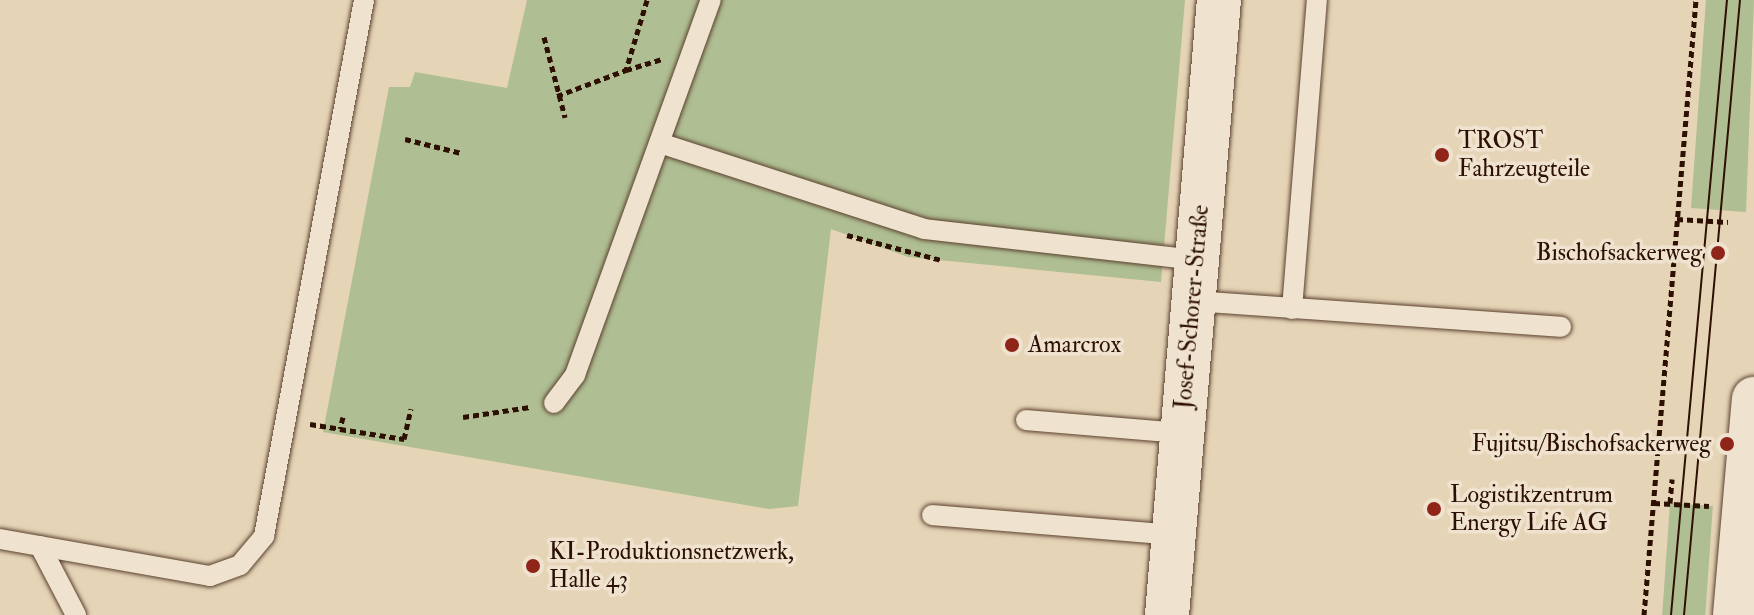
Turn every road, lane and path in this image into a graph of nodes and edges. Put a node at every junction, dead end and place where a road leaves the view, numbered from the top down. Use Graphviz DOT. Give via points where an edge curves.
graph roads {
  1 [pos="364,0"];
  2 [pos="647,0"];
  3 [pos="711,0"];
  4 [pos="1219,0"];
  5 [pos="1317,0"];
  6 [pos="1696,0"];
  7 [pos="544,37"];
  8 [pos="669,57"];
  9 [pos="626,70"];
  10 [pos="557,96"];
  11 [pos="565,117"];
  12 [pos="405,139"];
  13 [pos="663,144"];
  14 [pos="461,153"];
  15 [pos="1677,219"];
  16 [pos="1728,222"];
  17 [pos="1195,280"];
  18 [pos="1292,309"];
  19 [pos="1561,327"];
  20 [pos="1754,399"];
  21 [pos="554,403"];
  22 [pos="411,409"];
  23 [pos="343,417"];
  24 [pos="463,417"];
  25 [pos="1026,420"];
  26 [pos="1182,433"];
  27 [pos="1672,479"];
  28 [pos="1670,503"];
  29 [pos="932,515"];
  30 [pos="1174,535"];
  31 [pos="0,539"];
  32 [pos="40,546"];
  33 [pos="76,615"];
  34 [pos="1167,615"];
  35 [pos="1644,615"];
  36 [pos="1735,615"];
  1 -- 32 [label="lane" via="264,536 240,565 210,576"];
  2 -- 9 [label="path"];
  3 -- 13 [label="lane"];
  4 -- 17 [label="street, Josef-Schorer-Straße"];
  5 -- 18 [label="lane"];
  6 -- 15 [label="path"];
  7 -- 10 [label="path"];
  8 -- 9 [label="path"];
  9 -- 10 [label="path"];
  10 -- 11 [label="path"];
  12 -- 14 [label="path"];
  13 -- 17 [label="lane" via="924,229"];
  13 -- 21 [label="lane" via="575,375"];
  15 -- 16 [label="path"];
  15 -- 35 [label="path"];
  17 -- 18 [label="lane"];
  17 -- 26 [label="street, Josef-Schorer-Straße"];
  18 -- 19 [label="lane"];
  20 -- 36 [label="street"];
  21 -- 24 [label="path"];
  22 -- 23 [label="path" via="404,439 340,429"];
  25 -- 26 [label="lane"];
  26 -- 30 [label="street, Josef-Schorer-Straße"];
  27 -- 28 [label="path"];
  29 -- 30 [label="lane"];
  30 -- 34 [label="street, Josef-Schorer-Straße"];
  31 -- 32 [label="lane"];
  32 -- 33 [label="lane"];
}
